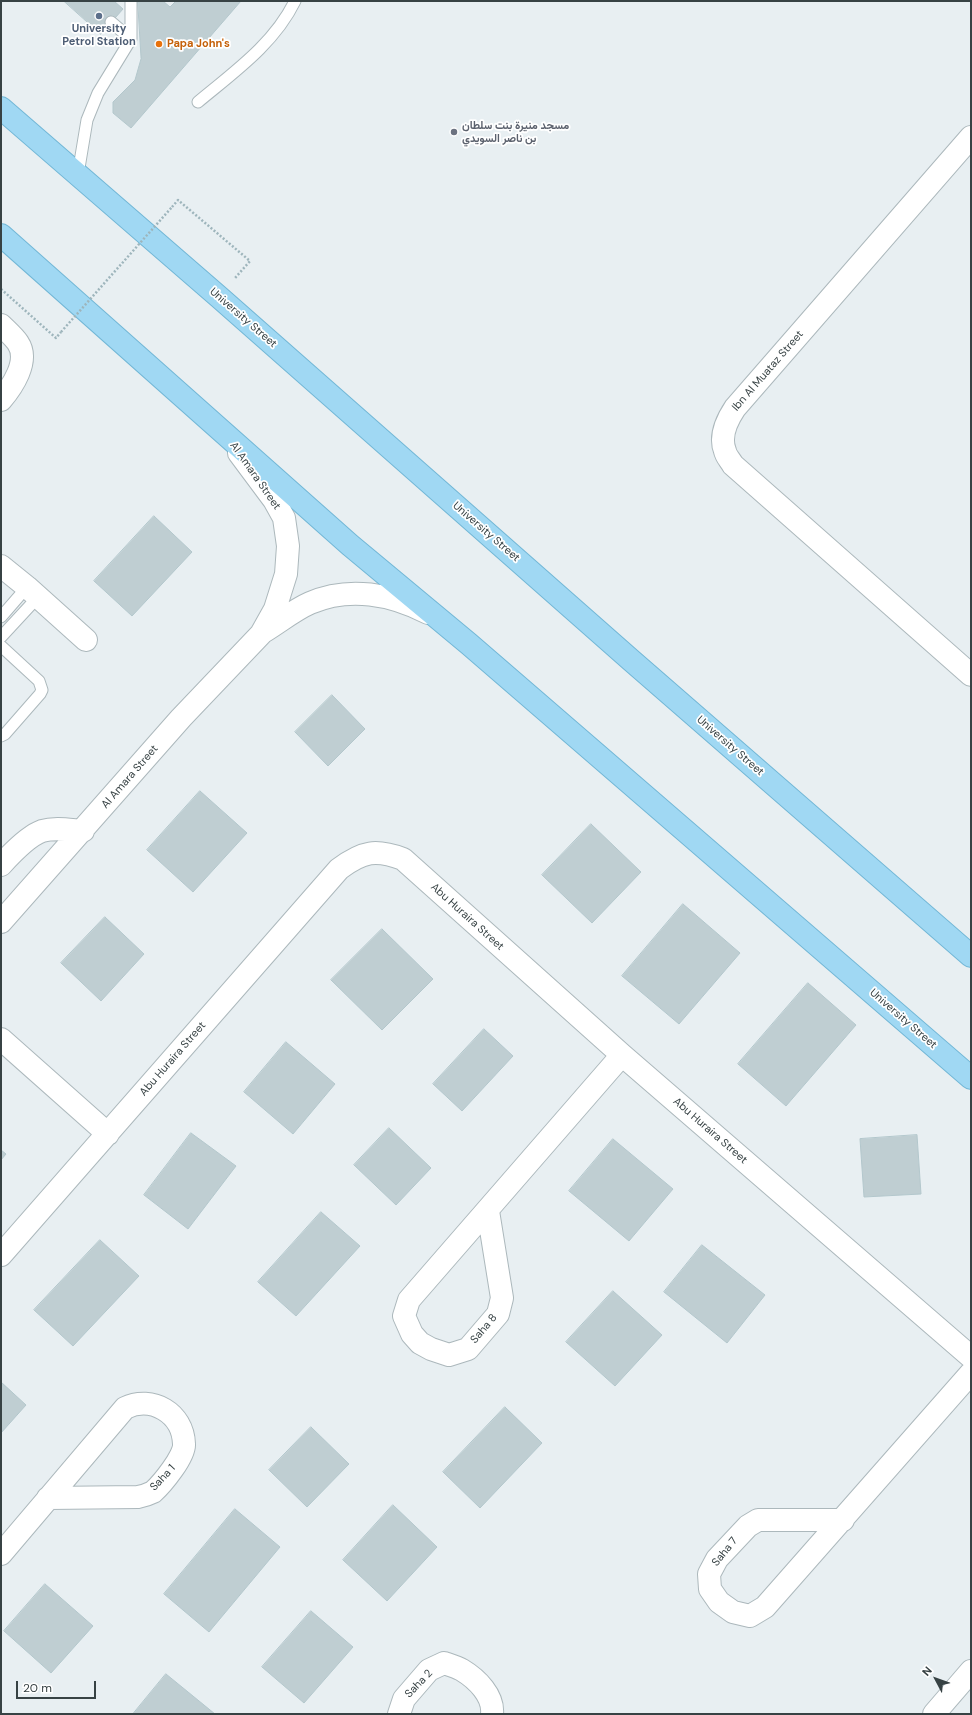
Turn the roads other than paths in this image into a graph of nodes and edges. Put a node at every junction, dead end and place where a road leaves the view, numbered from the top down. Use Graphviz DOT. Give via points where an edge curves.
graph roads {
  1 [pos="130,1"];
  2 [pos="295,1"];
  3 [pos="112,22"];
  4 [pos="131,39"];
  5 [pos="198,102"];
  6 [pos="1,108"];
  7 [pos="971,137"];
  8 [pos="78,174"];
  9 [pos="1,235"];
  10 [pos="1,325"];
  11 [pos="1,400"];
  12 [pos="224,432"];
  13 [pos="1,566"];
  14 [pos="32,592"];
  15 [pos="1,616"];
  16 [pos="261,634"];
  17 [pos="1,637"];
  18 [pos="86,640"];
  19 [pos="469,644"];
  20 [pos="1,646"];
  21 [pos="971,675"];
  22 [pos="1,736"];
  23 [pos="83,831"];
  24 [pos="1,865"];
  25 [pos="1,922"];
  26 [pos="971,956"];
  27 [pos="1,1039"];
  28 [pos="622,1055"];
  29 [pos="971,1078"];
  30 [pos="108,1134"];
  31 [pos="488,1211"];
  32 [pos="1,1255"];
  33 [pos="971,1357"];
  34 [pos="971,1373"];
  35 [pos="48,1498"];
  36 [pos="843,1520"];
  37 [pos="1,1554"];
  38 [pos="971,1671"];
  39 [pos="399,1714"];
  40 [pos="492,1714"];
  41 [pos="934,1714"];
  1 -- 4 [label="lane"];
  2 -- 5 [label="lane" via="288,16 257,54"];
  3 -- 4 [label="lane"];
  4 -- 8 [label="lane" via="98,93 87,120"];
  6 -- 8 [label="main road, University Street"];
  7 -- 21 [label="street, Ibn Al Muataz Street" via="735,408 723,434 724,450 733,465"];
  8 -- 26 [label="main road, University Street"];
  9 -- 12 [label="main road, University Street"];
  10 -- 11 [label="street" via="19,344 22,358 18,373"];
  12 -- 16 [label="street, Al Amara Street" via="274,500 284,518 288,546 286,574 275,609"];
  12 -- 19 [label="main road, University Street" via="350,545"];
  13 -- 14 [label="street"];
  14 -- 15 [label="lane"];
  14 -- 17 [label="lane"];
  14 -- 18 [label="street"];
  16 -- 19 [label="street, Al Amara Street" via="310,603 341,593 357,593 395,599 416,606 435,616"];
  16 -- 23 [label="street, Al Amara Street" via="181,718"];
  19 -- 29 [label="main road, University Street"];
  20 -- 22 [label="lane" via="39,681 42,690"];
  23 -- 24 [label="street" via="42,831 24,843"];
  23 -- 25 [label="street, Al Amara Street"];
  27 -- 30 [label="street"];
  28 -- 30 [label="street, Abu Huraira Street" via="404,859 386,853 370,853 354,858 340,869"];
  28 -- 31 [label="street, Saha 8"];
  28 -- 33 [label="street, Abu Huraira Street"];
  30 -- 32 [label="street, Abu Huraira Street"];
  31 -- 31 [label="street, Saha 8" via="409,1300 404,1316 412,1334 431,1350 449,1355 468,1349 498,1314 502,1298"];
  34 -- 36 [label="street, Saha 7"];
  35 -- 35 [label="street, Saha 1" via="125,1408 135,1403 156,1405 170,1413 180,1428 184,1445 178,1462 152,1492 138,1497"];
  35 -- 37 [label="street, Saha 1"];
  36 -- 36 [label="street, Saha 7" via="765,1607 750,1616 733,1612 719,1602 710,1589 709,1574 717,1559 748,1526 758,1520"];
  38 -- 41 [label="street"];
  39 -- 40 [label="street, Saha 2" via="404,1699 429,1670 444,1663 462,1670 481,1685 492,1701"];
}
